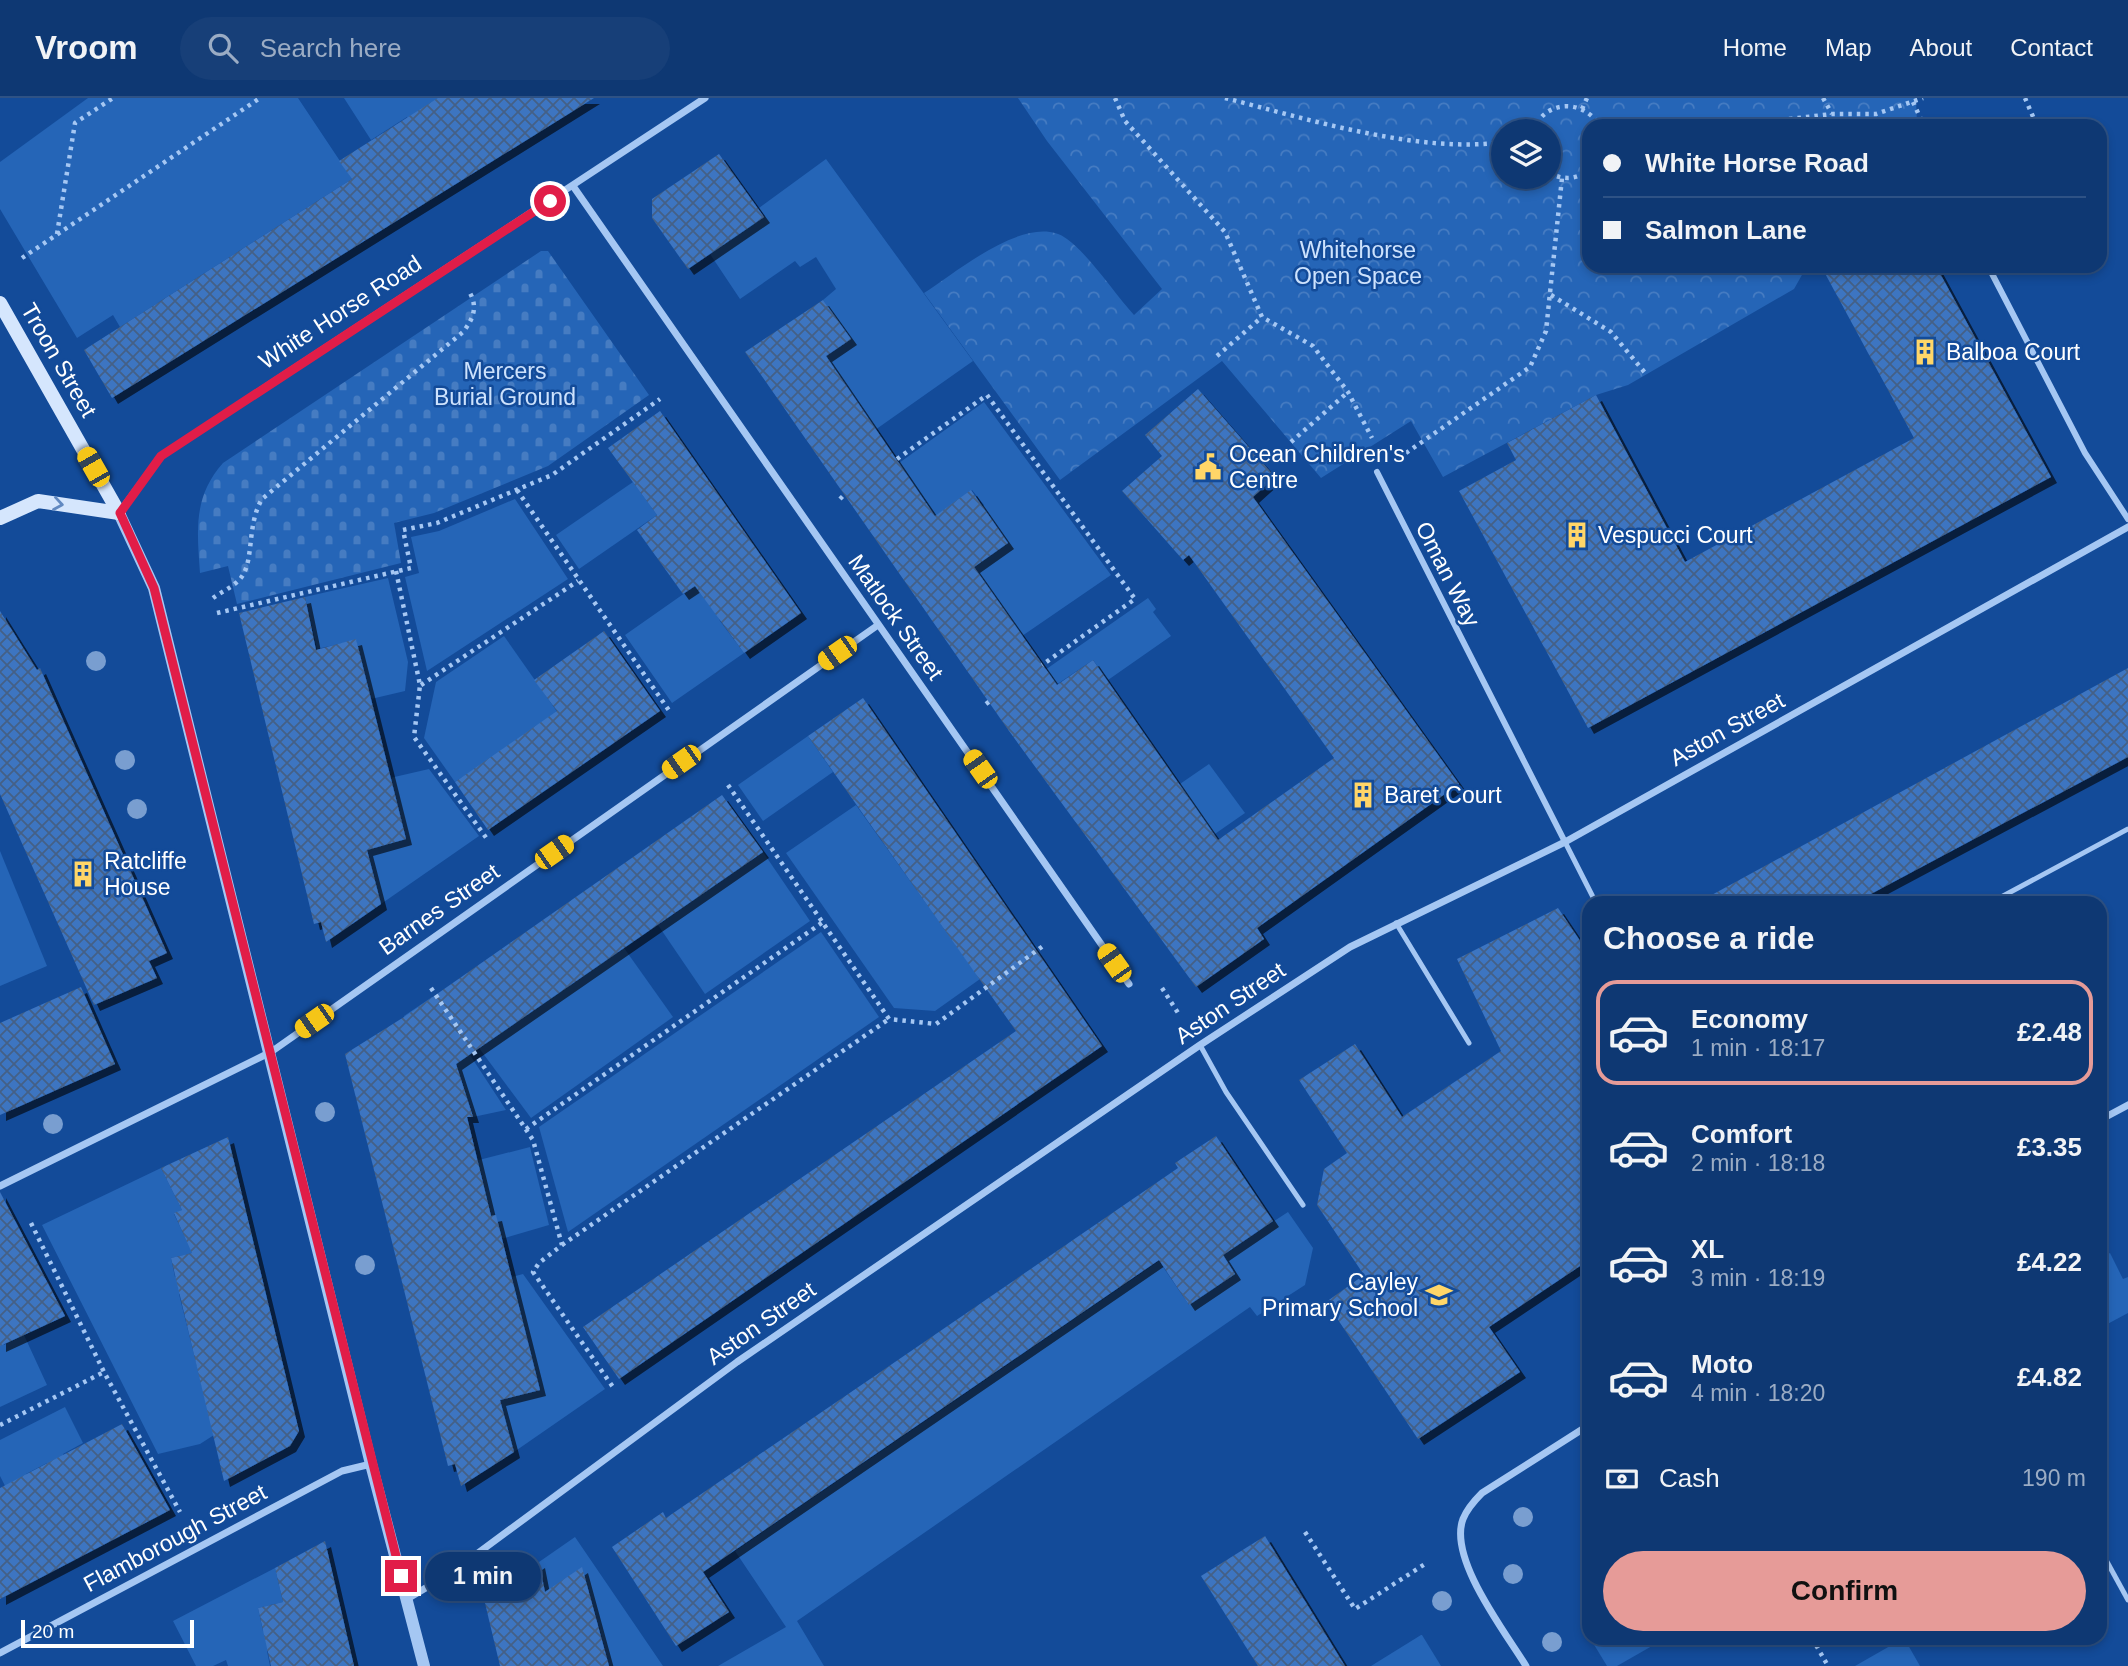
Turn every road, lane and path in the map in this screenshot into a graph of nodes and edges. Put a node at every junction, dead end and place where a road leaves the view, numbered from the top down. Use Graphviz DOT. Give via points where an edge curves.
graph roads {
  1 [pos="113,98"];
  2 [pos="260,98"];
  3 [pos="705,98"];
  4 [pos="1115,98"];
  5 [pos="1225,98"];
  6 [pos="1587,98"];
  7 [pos="1823,98"];
  8 [pos="1923,98"];
  9 [pos="2025,98"];
  10 [pos="1913,102"];
  11 [pos="1582,109"];
  12 [pos="1832,114"];
  13 [pos="1538,119"];
  14 [pos="1595,119"];
  15 [pos="1790,119"];
  16 [pos="1921,119"];
  17 [pos="2034,119"];
  18 [pos="1491,144"];
  19 [pos="1582,174"];
  20 [pos="1562,178"];
  21 [pos="573,187"];
  22 [pos="57,234"];
  23 [pos="22,258"];
  24 [pos="1992,273"];
  25 [pos="468,289"];
  26 [pos="1551,295"];
  27 [pos="0,303"];
  28 [pos="1262,317"];
  29 [pos="1217,356"];
  30 [pos="1646,374"];
  31 [pos="1348,393"];
  32 [pos="660,399"];
  33 [pos="1291,442"];
  34 [pos="897,459"];
  35 [pos="1377,472"];
  36 [pos="517,489"];
  37 [pos="120,513"];
  38 [pos="0,518"];
  39 [pos="2128,519"];
  40 [pos="2128,527"];
  41 [pos="396,571"];
  42 [pos="578,581"];
  43 [pos="213,598"];
  44 [pos="217,613"];
  45 [pos="878,625"];
  46 [pos="1042,665"];
  47 [pos="420,685"];
  48 [pos="670,712"];
  49 [pos="728,785"];
  50 [pos="2128,829"];
  51 [pos="487,839"];
  52 [pos="1565,842"];
  53 [pos="1592,896"];
  54 [pos="2003,896"];
  55 [pos="823,922"];
  56 [pos="1396,923"];
  57 [pos="1043,946"];
  58 [pos="1129,984"];
  59 [pos="431,988"];
  60 [pos="889,1018"];
  61 [pos="1469,1043"];
  62 [pos="1200,1045"];
  63 [pos="271,1052"];
  64 [pos="2128,1105"];
  65 [pos="2107,1116"];
  66 [pos="526,1129"];
  67 [pos="0,1186"];
  68 [pos="1303,1205"];
  69 [pos="31,1223"];
  70 [pos="562,1245"];
  71 [pos="104,1373"];
  72 [pos="615,1390"];
  73 [pos="0,1425"];
  74 [pos="1582,1429"];
  75 [pos="371,1464"];
  76 [pos="180,1512"];
  77 [pos="1305,1532"];
  78 [pos="2107,1562"];
  79 [pos="1425,1564"];
  80 [pos="407,1599"];
  81 [pos="2128,1600"];
  82 [pos="1816,1645"];
  83 [pos="0,1653"];
  84 [pos="425,1666"];
  85 [pos="1526,1666"];
  86 [pos="1828,1666"];
  1 -- 22 [label="path" via="75,123"];
  2 -- 22 [label="path"];
  3 -- 21 [label="street, White Horse Road"];
  4 -- 28 [label="path" via="1125,121 1225,232"];
  5 -- 18 [label="path" via="1424,142"];
  6 -- 11 [label="path"];
  7 -- 12 [label="path"];
  8 -- 10 [label="path"];
  9 -- 17 [label="path"];
  10 -- 12 [label="path" via="1876,114"];
  10 -- 16 [label="path"];
  11 -- 13 [label="path" via="1554,108"];
  11 -- 14 [label="path"];
  12 -- 15 [label="path"];
  19 -- 20 [label="path"];
  20 -- 26 [label="path"];
  21 -- 37 [label="street, White Horse Road" via="161,456"];
  21 -- 45 [label="street, Matlock Street"];
  22 -- 23 [label="path"];
  24 -- 39 [label="street" via="2085,453"];
  25 -- 43 [label="path" via="475,311 463,332 262,499 251,520 244,574"];
  26 -- 30 [label="path" via="1611,332"];
  26 -- 35 [label="path" via="1546,331 1530,367"];
  27 -- 37 [label="main road, Troon Street"];
  28 -- 29 [label="path"];
  28 -- 31 [label="path" via="1313,346"];
  31 -- 33 [label="path"];
  31 -- 35 [label="path" via="1375,443"];
  32 -- 36 [label="path" via="552,475"];
  34 -- 46 [label="path" via="987,396 1135,599"];
  35 -- 52 [label="street, Oman Way"];
  36 -- 41 [label="path" via="436,523 402,530 411,568"];
  36 -- 42 [label="path"];
  38 -- 37 [label="main road, one-way" via="38,501"];
  37 -- 63 [label="street" via="154,588"];
  40 -- 52 [label="street, Aston Street"];
  41 -- 44 [label="path"];
  41 -- 47 [label="path"];
  42 -- 47 [label="path"];
  42 -- 48 [label="path"];
  45 -- 58 [label="street, Matlock Street"];
  45 -- 63 [label="street, Barnes Street"];
  47 -- 51 [label="path" via="414,737"];
  49 -- 55 [label="path"];
  50 -- 54 [label="lane"];
  52 -- 53 [label="lane"];
  52 -- 56 [label="street, Aston Street"];
  55 -- 60 [label="path"];
  55 -- 66 [label="path"];
  56 -- 61 [label="lane"];
  56 -- 62 [label="street, Aston Street" via="1350,947"];
  57 -- 60 [label="path" via="936,1024"];
  58 -- 62 [label="path" via="1160,984"];
  59 -- 66 [label="path"];
  60 -- 70 [label="path"];
  62 -- 68 [label="lane" via="1226,1092"];
  62 -- 80 [label="street, Aston Street" via="737,1362 451,1573"];
  63 -- 67 [label="street, Barnes Street"];
  63 -- 75 [label="street"];
  64 -- 65 [label="street"];
  66 -- 70 [label="path"];
  69 -- 71 [label="path"];
  70 -- 72 [label="path" via="533,1272"];
  71 -- 73 [label="path"];
  71 -- 76 [label="path"];
  74 -- 85 [label="street" via="1482,1493 1461,1522 1472,1579"];
  75 -- 80 [label="street"];
  75 -- 83 [label="street, Flamborough Street" via="342,1471"];
  77 -- 79 [label="path" via="1355,1609"];
  78 -- 81 [label="lane"];
  80 -- 84 [label="street"];
  82 -- 86 [label="path"];
}
